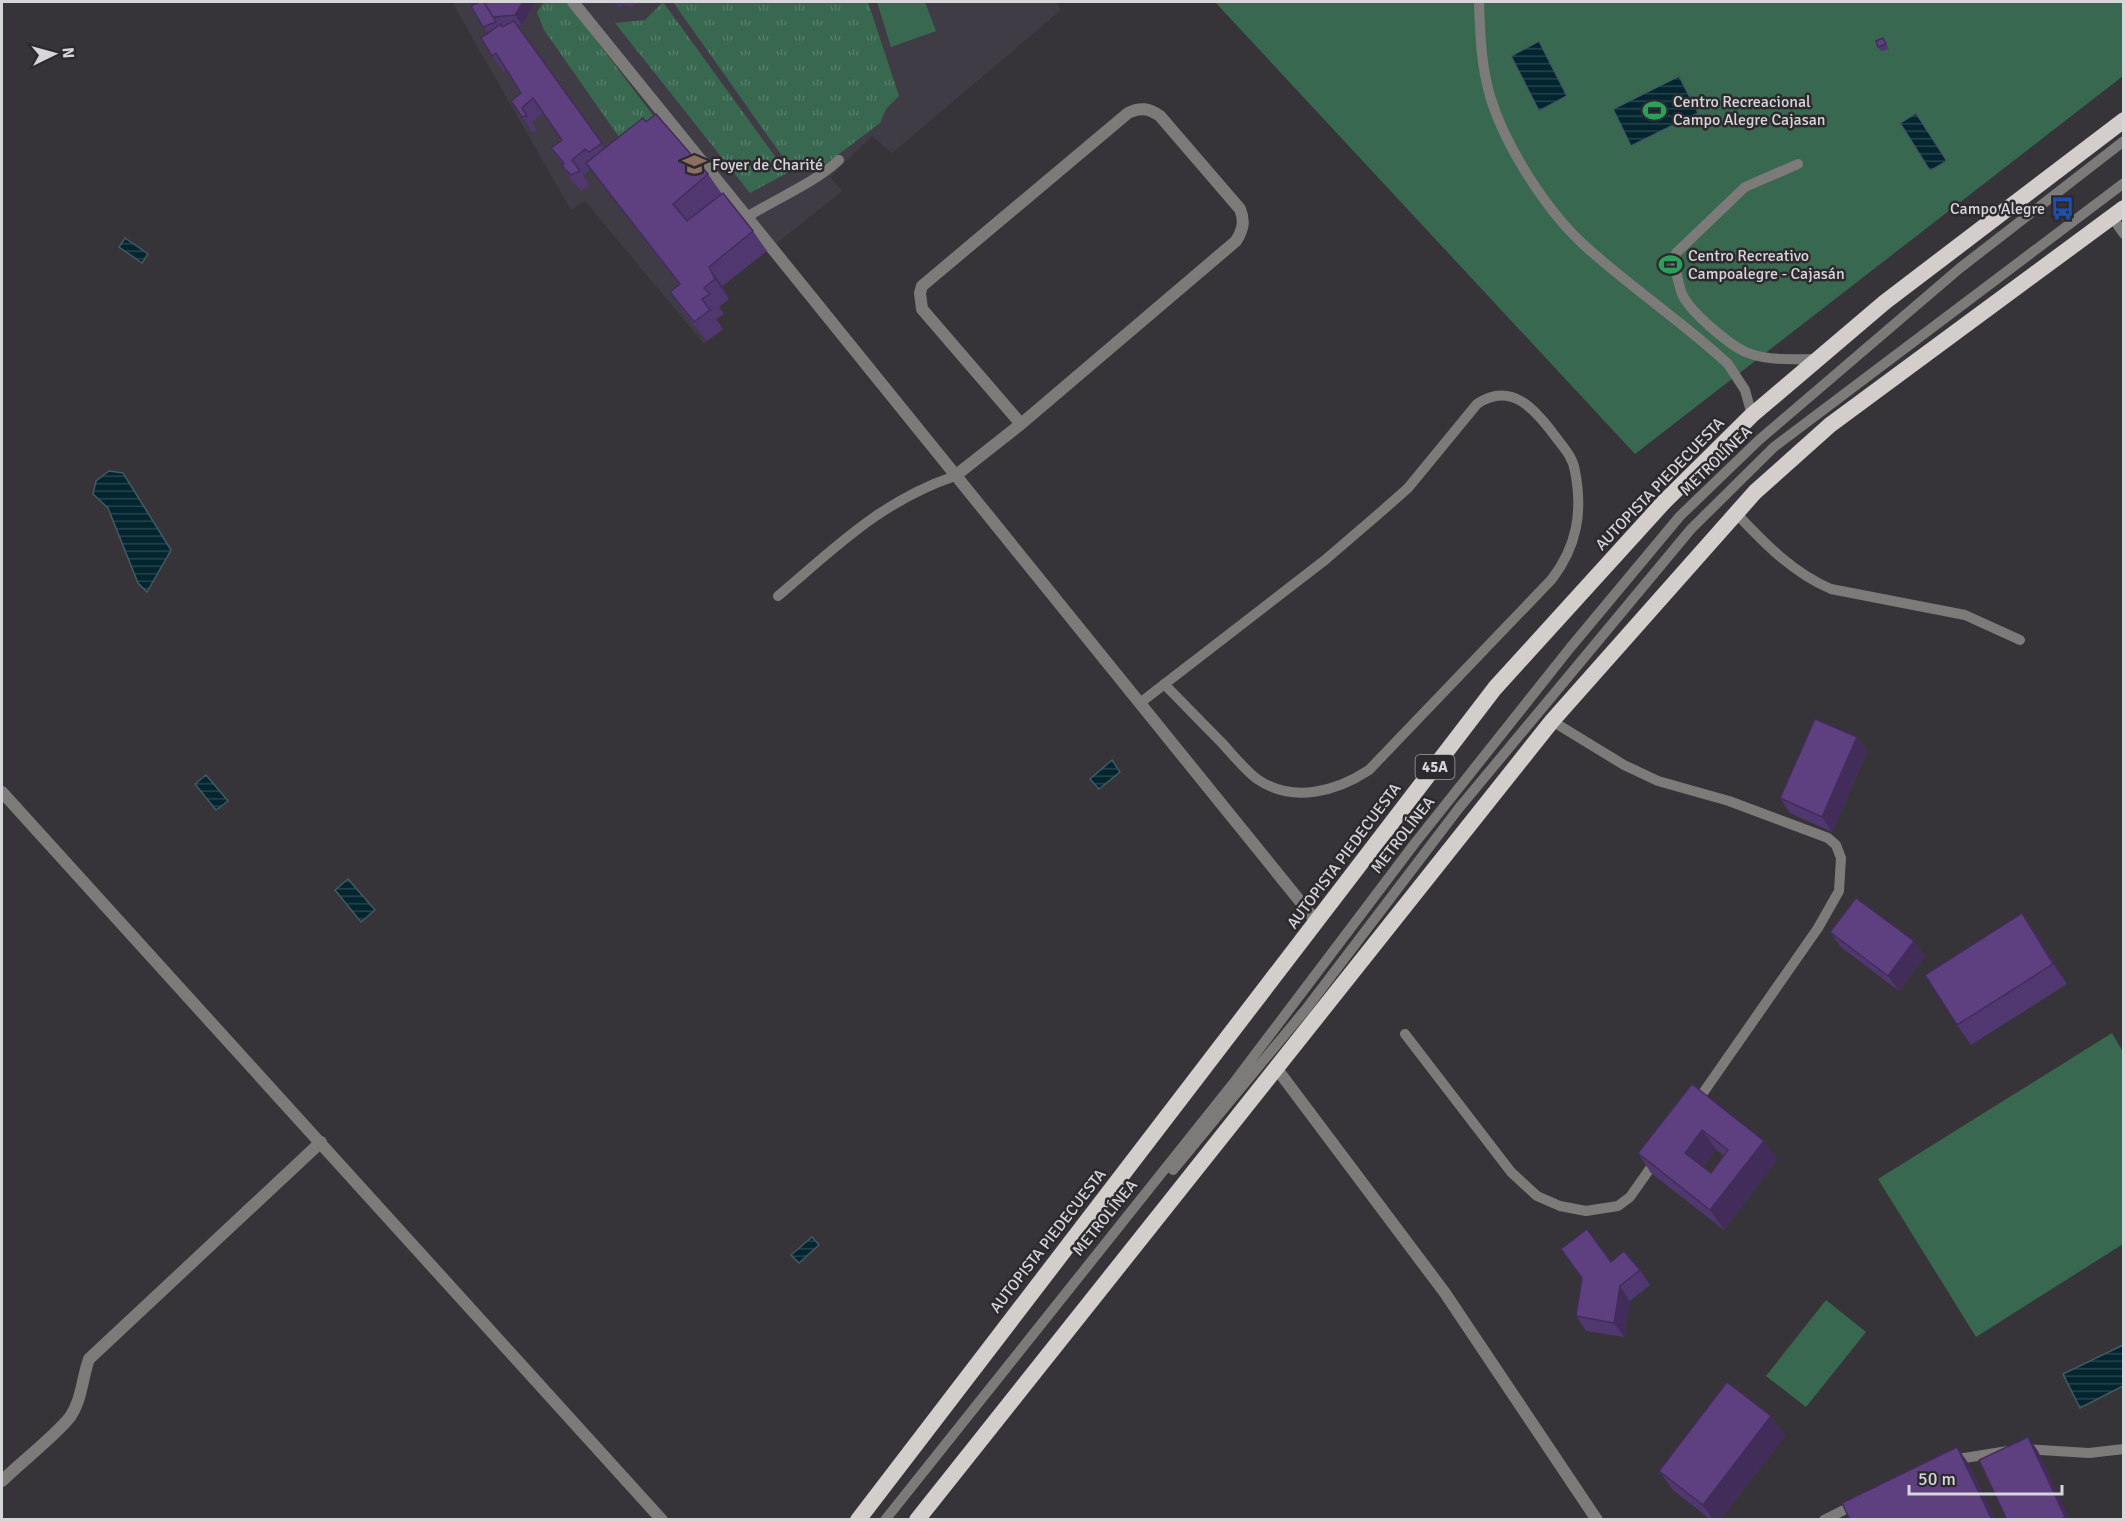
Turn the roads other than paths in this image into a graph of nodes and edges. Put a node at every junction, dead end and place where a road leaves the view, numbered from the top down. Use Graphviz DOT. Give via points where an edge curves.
graph roads {
  1 [pos="573,2"];
  2 [pos="1479,2"];
  3 [pos="2124,120"];
  4 [pos="2124,141"];
  5 [pos="838,160"];
  6 [pos="1798,164"];
  7 [pos="2124,183"];
  8 [pos="2118,212"];
  9 [pos="747,217"];
  10 [pos="2124,234"];
  11 [pos="1816,359"];
  12 [pos="1752,415"];
  13 [pos="1021,424"];
  14 [pos="955,476"];
  15 [pos="1736,513"];
  16 [pos="778,596"];
  17 [pos="2020,640"];
  18 [pos="1164,684"];
  19 [pos="1140,703"];
  20 [pos="1552,721"];
  21 [pos="2,792"];
  22 [pos="1316,921"];
  23 [pos="1405,1034"];
  24 [pos="1278,1068"];
  25 [pos="1690,1111"];
  26 [pos="321,1142"];
  27 [pos="1664,1149"];
  28 [pos="2124,1449"];
  29 [pos="1936,1464"];
  30 [pos="2,1481"];
  31 [pos="1868,1498"];
  32 [pos="662,1520"];
  33 [pos="858,1520"];
  34 [pos="885,1520"];
  35 [pos="894,1520"];
  36 [pos="917,1520"];
  37 [pos="1597,1520"];
  38 [pos="1824,1520"];
  1 -- 9 [label="street"];
  2 -- 12 [label="lane" via="1480,49 1490,97 1509,141 1544,198 1584,245 1728,364 1745,390"];
  3 -- 11 [label="highway, AUTOPISTA PIEDECUESTA / 45A"];
  4 -- 34 [label="lane, METROLÍNEA" via="1960,268 1759,440 1680,516 1429,824 1235,1081"];
  5 -- 9 [label="lane" via="823,174"];
  6 -- 11 [label="lane" via="1745,187 1676,253 1675,275 1688,303 1743,352 1773,359"];
  7 -- 35 [label="lane, METROLÍNEA" via="1774,447 1691,529 1459,808 1306,1009 1104,1252"];
  8 -- 10 [label="lane"];
  8 -- 15 [label="highway" via="1830,425"];
  9 -- 14 [label="street"];
  11 -- 12 [label="highway, AUTOPISTA PIEDECUESTA / 45A"];
  12 -- 22 [label="highway, AUTOPISTA PIEDECUESTA / 45A" via="1664,502 1495,688"];
  13 -- 13 [label="street" via="1241,233 1240,209 1160,116 1148,109 1128,113 922,286 922,309"];
  13 -- 14 [label="street"];
  14 -- 16 [label="lane" via="899,498 872,516"];
  14 -- 19 [label="street"];
  15 -- 17 [label="lane" via="1760,539 1831,589 1965,615"];
  15 -- 20 [label="highway"];
  18 -- 18 [label="lane" via="1258,780 1285,791 1328,791 1347,784 1377,761 1566,561 1577,528 1579,506 1571,459 1537,412 1518,399 1489,396 1477,404 1399,496 1325,560"];
  18 -- 19 [label="lane"];
  19 -- 22 [label="street"];
  20 -- 24 [label="highway"];
  20 -- 25 [label="lane" via="1658,781 1729,801 1828,838 1841,858 1839,891 1818,928"];
  21 -- 26 [label="street"];
  22 -- 33 [label="highway, AUTOPISTA PIEDECUESTA / 45A"];
  23 -- 27 [label="lane" via="1511,1172 1537,1196 1586,1211 1618,1206 1630,1197"];
  24 -- 36 [label="highway"];
  24 -- 37 [label="street" via="1445,1293"];
  26 -- 30 [label="street" via="89,1359 81,1394 70,1416"];
  26 -- 32 [label="street"];
  28 -- 29 [label="lane" via="2089,1453 2026,1449"];
  31 -- 38 [label="lane"];
}
